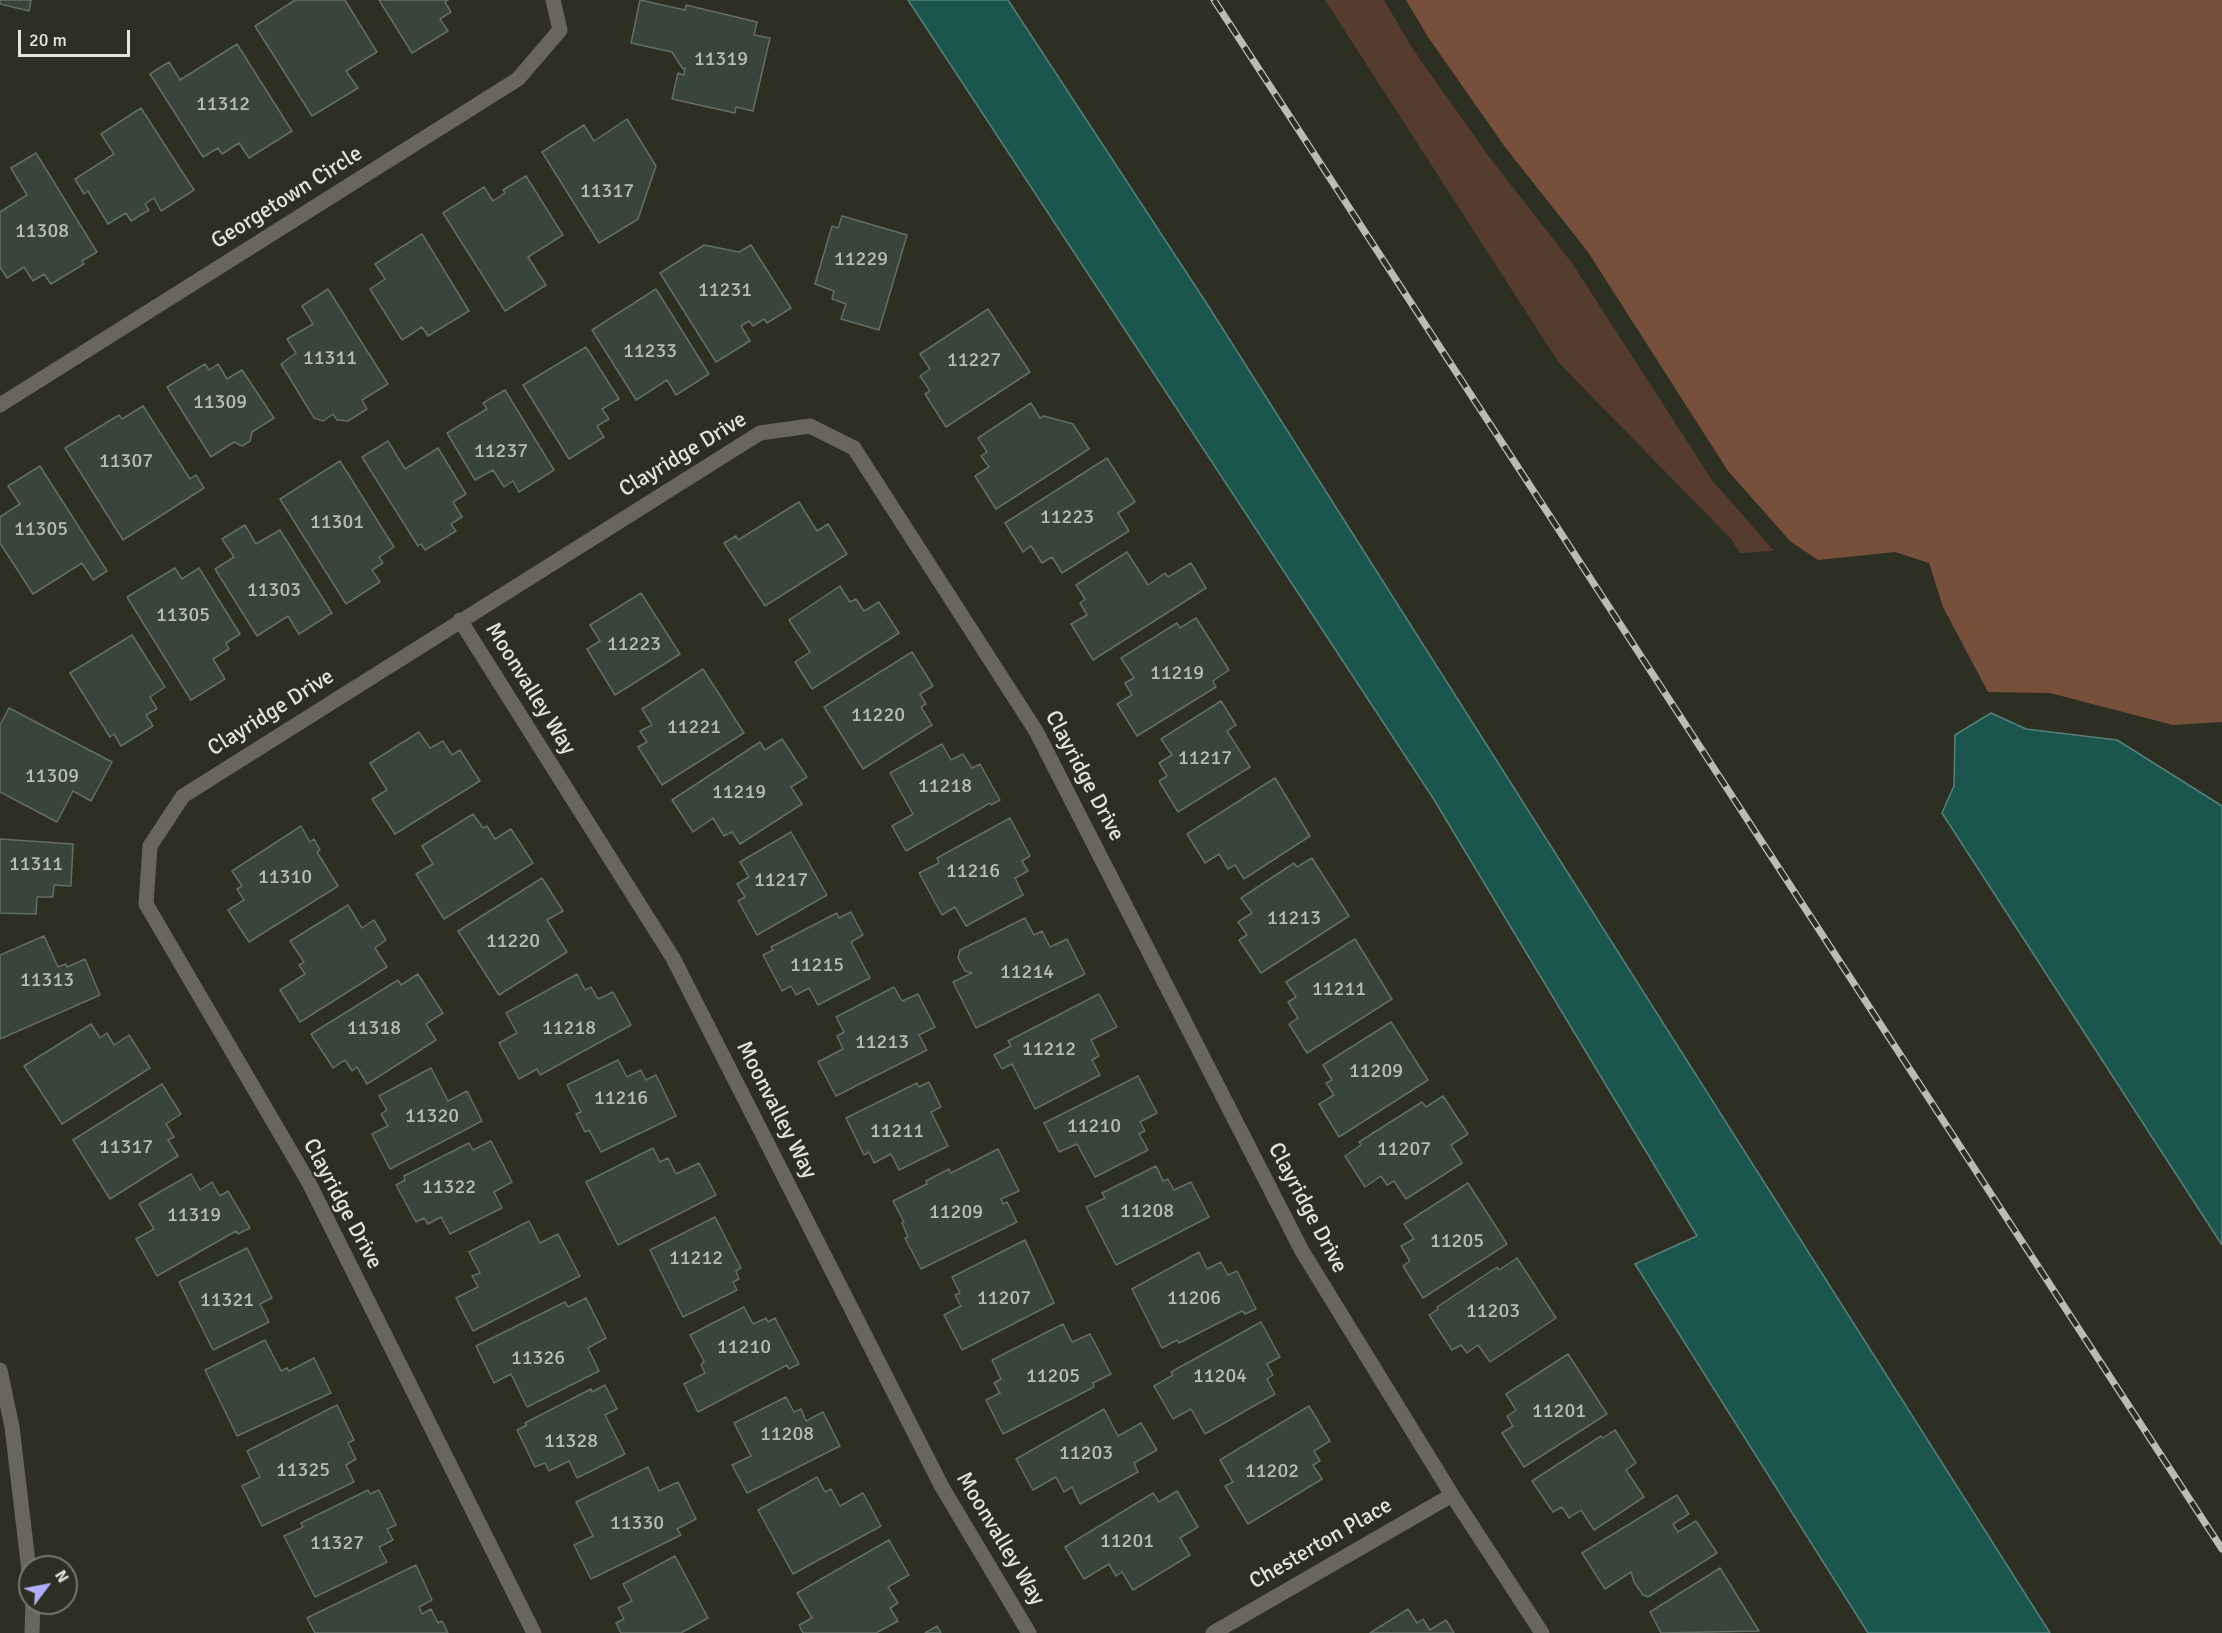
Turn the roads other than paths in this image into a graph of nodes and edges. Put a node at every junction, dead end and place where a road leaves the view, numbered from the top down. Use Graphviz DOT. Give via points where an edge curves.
graph roads {
  1 [pos="553,0"];
  2 [pos="0,405"];
  3 [pos="460,620"];
  4 [pos="0,1370"];
  5 [pos="1452,1495"];
  6 [pos="27,1555"];
  7 [pos="33,1615"];
  8 [pos="32,1633"];
  9 [pos="534,1633"];
  10 [pos="1029,1633"];
  11 [pos="1213,1633"];
  12 [pos="1542,1633"];
  1 -- 2 [label="street, Georgetown Circle" via="560,30 518,79"];
  3 -- 5 [label="street, Clayridge Drive" via="760,433 810,426 854,448 1036,731 1302,1251"];
  3 -- 9 [label="street, Clayridge Drive" via="183,796 150,846 146,904 308,1182"];
  3 -- 10 [label="street, Moonvalley Way" via="673,958 942,1487"];
  4 -- 6 [label="street" via="12,1427"];
  5 -- 11 [label="street, Chesterton Place"];
  5 -- 12 [label="street, Clayridge Drive"];
  7 -- 8 [label="street"];
}
